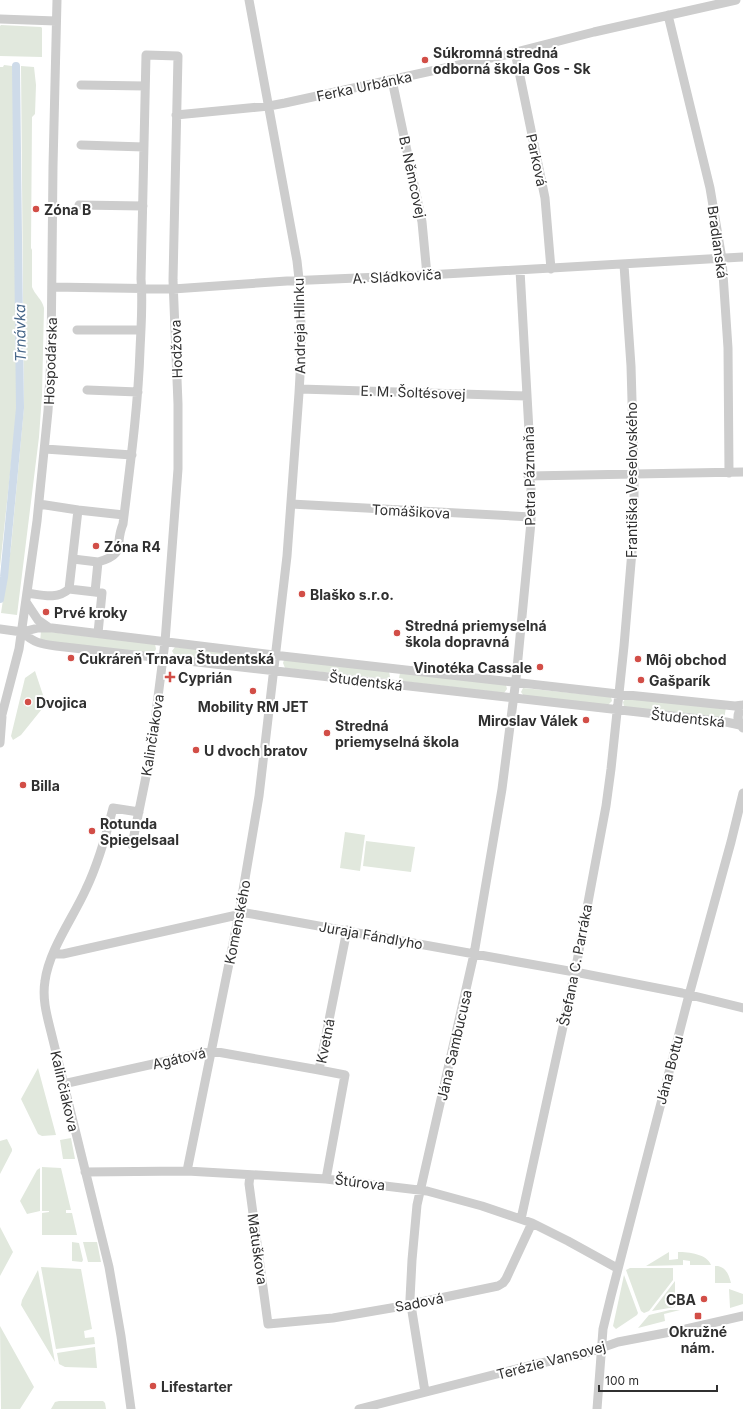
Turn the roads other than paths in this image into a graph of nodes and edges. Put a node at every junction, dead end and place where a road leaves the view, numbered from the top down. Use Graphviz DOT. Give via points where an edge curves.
graph roads {
  1 [pos="57,0"];
  2 [pos="249,0"];
  3 [pos="736,0"];
  4 [pos="668,15"];
  5 [pos="0,19"];
  6 [pos="56,21"];
  7 [pos="515,52"];
  8 [pos="392,80"];
  9 [pos="81,85"];
  10 [pos="145,86"];
  11 [pos="269,106"];
  12 [pos="176,115"];
  13 [pos="81,145"];
  14 [pos="144,147"];
  15 [pos="79,206"];
  16 [pos="143,206"];
  17 [pos="743,257"];
  18 [pos="722,259"];
  19 [pos="624,265"];
  20 [pos="551,269"];
  21 [pos="520,270"];
  22 [pos="427,275"];
  23 [pos="299,280"];
  24 [pos="52,287"];
  25 [pos="142,288"];
  26 [pos="173,289"];
  27 [pos="77,330"];
  28 [pos="141,330"];
  29 [pos="300,389"];
  30 [pos="88,390"];
  31 [pos="138,392"];
  32 [pos="527,396"];
  33 [pos="45,449"];
  34 [pos="132,455"];
  35 [pos="743,472"];
  36 [pos="729,473"];
  37 [pos="634,474"];
  38 [pos="528,476"];
  39 [pos="39,504"];
  40 [pos="291,504"];
  41 [pos="78,510"];
  42 [pos="124,515"];
  43 [pos="531,517"];
  44 [pos="72,558"];
  45 [pos="98,562"];
  46 [pos="69,589"];
  47 [pos="95,592"];
  48 [pos="27,598"];
  49 [pos="48,627"];
  50 [pos="3,629"];
  51 [pos="22,632"];
  52 [pos="98,633"];
  53 [pos="165,642"];
  54 [pos="276,655"];
  55 [pos="163,658"];
  56 [pos="274,670"];
  57 [pos="515,682"];
  58 [pos="618,694"];
  59 [pos="514,697"];
  60 [pos="743,705"];
  61 [pos="616,710"];
  62 [pos="1,720"];
  63 [pos="742,727"];
  64 [pos="0,743"];
  65 [pos="743,793"];
  66 [pos="139,812"];
  67 [pos="132,845"];
  68 [pos="240,914"];
  69 [pos="347,930"];
  70 [pos="53,954"];
  71 [pos="474,954"];
  72 [pos="575,972"];
  73 [pos="689,995"];
  74 [pos="743,1008"];
  75 [pos="212,1051"];
  76 [pos="319,1070"];
  77 [pos="63,1084"];
  78 [pos="187,1170"];
  79 [pos="85,1172"];
  80 [pos="250,1174"];
  81 [pos="326,1178"];
  82 [pos="421,1190"];
  83 [pos="521,1219"];
  84 [pos="532,1223"];
  85 [pos="618,1268"];
  86 [pos="411,1304"];
  87 [pos="743,1316"];
  88 [pos="268,1324"];
  89 [pos="601,1348"];
  90 [pos="425,1392"];
  91 [pos="131,1409"];
  92 [pos="359,1409"];
  93 [pos="597,1409"];
  1 -- 6 [label="street, Hospodárska"];
  2 -- 11 [label="street, Andreja Hlinku"];
  3 -- 4 [label="street, Ferka Urbánka"];
  4 -- 7 [label="street, Ferka Urbánka"];
  4 -- 18 [label="street, Bradlanská" via="710,188"];
  5 -- 6 [label="street"];
  6 -- 24 [label="street, Hospodárska"];
  7 -- 8 [label="street, Ferka Urbánka"];
  7 -- 20 [label="street, Parková" via="545,198"];
  8 -- 11 [label="street, Ferka Urbánka"];
  8 -- 22 [label="street, B. Němcovej" via="422,222"];
  9 -- 10 [label="street"];
  10 -- 12 [label="street, Hodžova" via="146,55 178,56"];
  10 -- 14 [label="street"];
  11 -- 12 [label="street, Ferka Urbánka"];
  11 -- 23 [label="street, Andreja Hlinku"];
  12 -- 26 [label="street, Hodžova"];
  13 -- 14 [label="street"];
  14 -- 16 [label="street"];
  15 -- 16 [label="street"];
  16 -- 25 [label="street"];
  17 -- 18 [label="street, A. Sládkoviča"];
  18 -- 19 [label="street, A. Sládkoviča"];
  18 -- 36 [label="street, Bradlanská" via="728,348"];
  19 -- 20 [label="street, A. Sládkoviča"];
  19 -- 37 [label="street, Františka Veselovského" via="631,366"];
  20 -- 21 [label="street, A. Sládkoviča"];
  21 -- 22 [label="street, A. Sládkoviča"];
  21 -- 32 [label="street, Petra Pázmaňa"];
  22 -- 23 [label="street, A. Sládkoviča"];
  23 -- 26 [label="street, A. Sládkoviča"];
  23 -- 29 [label="street, Andreja Hlinku"];
  24 -- 25 [label="street, A. Sládkoviča"];
  24 -- 33 [label="street, Hospodárska" via="50,382"];
  25 -- 26 [label="street, A. Sládkoviča"];
  25 -- 28 [label="street"];
  26 -- 53 [label="street, Hodžova" via="179,434"];
  27 -- 28 [label="street"];
  28 -- 31 [label="street"];
  29 -- 32 [label="street, E. M. Šoltésovej"];
  29 -- 40 [label="street, Andreja Hlinku"];
  30 -- 31 [label="street"];
  31 -- 34 [label="street"];
  32 -- 38 [label="street, Petra Pázmaňa" via="531,467"];
  33 -- 34 [label="street"];
  33 -- 39 [label="street, Hospodárska"];
  34 -- 42 [label="street"];
  35 -- 36 [label="street"];
  36 -- 37 [label="street"];
  37 -- 38 [label="street"];
  37 -- 58 [label="street, Františka Veselovského" via="634,527"];
  38 -- 43 [label="street, Petra Pázmaňa" via="531,484"];
  39 -- 41 [label="street"];
  39 -- 48 [label="street, Hospodárska"];
  40 -- 43 [label="street, Tomášikova"];
  40 -- 54 [label="street, Andreja Hlinku"];
  41 -- 42 [label="street"];
  41 -- 44 [label="street"];
  42 -- 45 [label="street" via="119,549 107,560"];
  43 -- 57 [label="street, Petra Pázmaňa"];
  44 -- 45 [label="street"];
  44 -- 46 [label="street"];
  45 -- 47 [label="street"];
  46 -- 47 [label="street"];
  46 -- 48 [label="street" via="64,594 55,596"];
  47 -- 52 [label="street" via="102,593"];
  48 -- 49 [label="street" via="38,620"];
  48 -- 51 [label="street, Hospodárska"];
  49 -- 51 [label="street, Študentská"];
  49 -- 52 [label="street, Študentská"];
  50 -- 51 [label="street"];
  51 -- 55 [label="street, Študentská" via="38,644"];
  51 -- 62 [label="street, Hospodárska"];
  52 -- 53 [label="street, Študentská"];
  53 -- 54 [label="street, Študentská"];
  53 -- 55 [label="street, Hodžova"];
  54 -- 56 [label="street, Komenského"];
  54 -- 57 [label="street, Študentská"];
  55 -- 56 [label="street, Študentská"];
  55 -- 66 [label="street, Kalinčiakova" via="151,752"];
  56 -- 59 [label="street, Študentská"];
  56 -- 68 [label="street, Komenského" via="259,796"];
  57 -- 58 [label="street, Študentská"];
  57 -- 59 [label="street, Petra Pázmaňa"];
  58 -- 60 [label="street, Študentská"];
  58 -- 61 [label="street, Františka Veselovského"];
  59 -- 61 [label="street, Študentská"];
  59 -- 71 [label="street, Jána Sambucusa" via="502,789"];
  60 -- 63 [label="street" via="738,715"];
  61 -- 63 [label="street, Študentská" via="726,722"];
  61 -- 72 [label="street, Štefana C. Parráka" via="606,806"];
  62 -- 64 [label="street, Hospodárska"];
  65 -- 73 [label="street, Jána Bottu" via="732,842"];
  66 -- 67 [label="street, Kalinčiakova"];
  66 -- 70 [label="street, Kalinčiakova" via="113,808 86,889"];
  68 -- 69 [label="street, Juraja Fándlyho"];
  68 -- 70 [label="street, Juraja Fándlyho" via="63,954"];
  68 -- 75 [label="street, Komenského"];
  69 -- 71 [label="street, Juraja Fándlyho"];
  69 -- 76 [label="street, Kvetná"];
  70 -- 77 [label="street, Kalinčiakova" via="45,980 45,1006"];
  71 -- 72 [label="street, Juraja Fándlyho"];
  71 -- 82 [label="street, Jána Sambucusa"];
  72 -- 73 [label="street, Juraja Fándlyho"];
  72 -- 83 [label="street, Štefana C. Parráka"];
  73 -- 74 [label="street, Juraja Fándlyho"];
  73 -- 85 [label="street, Jána Bottu"];
  75 -- 76 [label="street, Agátová"];
  75 -- 77 [label="street, Agátová"];
  75 -- 78 [label="street, Komenského"];
  76 -- 81 [label="street, Kvetná" via="345,1075"];
  77 -- 79 [label="street, Kalinčiakova"];
  78 -- 79 [label="street, Štúrova"];
  78 -- 80 [label="street, Štúrova"];
  79 -- 91 [label="street, Kalinčiakova" via="109,1267"];
  80 -- 81 [label="street, Štúrova"];
  80 -- 88 [label="street, Matuškova" via="249,1184"];
  81 -- 82 [label="street, Štúrova"];
  82 -- 83 [label="street, Štúrova"];
  82 -- 86 [label="street, Jána Sambucusa" via="417,1205 412,1260"];
  83 -- 84 [label="street, Štúrova"];
  84 -- 85 [label="street, Štúrova"];
  84 -- 86 [label="street, Sadová" via="503,1284"];
  85 -- 89 [label="street, Jána Bottu"];
  86 -- 88 [label="street, Sadová" via="333,1318"];
  86 -- 90 [label="street, Jána Sambucusa"];
  87 -- 89 [label="street, Terézie Vansovej" via="618,1342"];
  89 -- 90 [label="street, Terézie Vansovej" via="581,1356 536,1364"];
  89 -- 93 [label="street, Jána Bottu"];
  90 -- 92 [label="street, Terézie Vansovej"];
}
